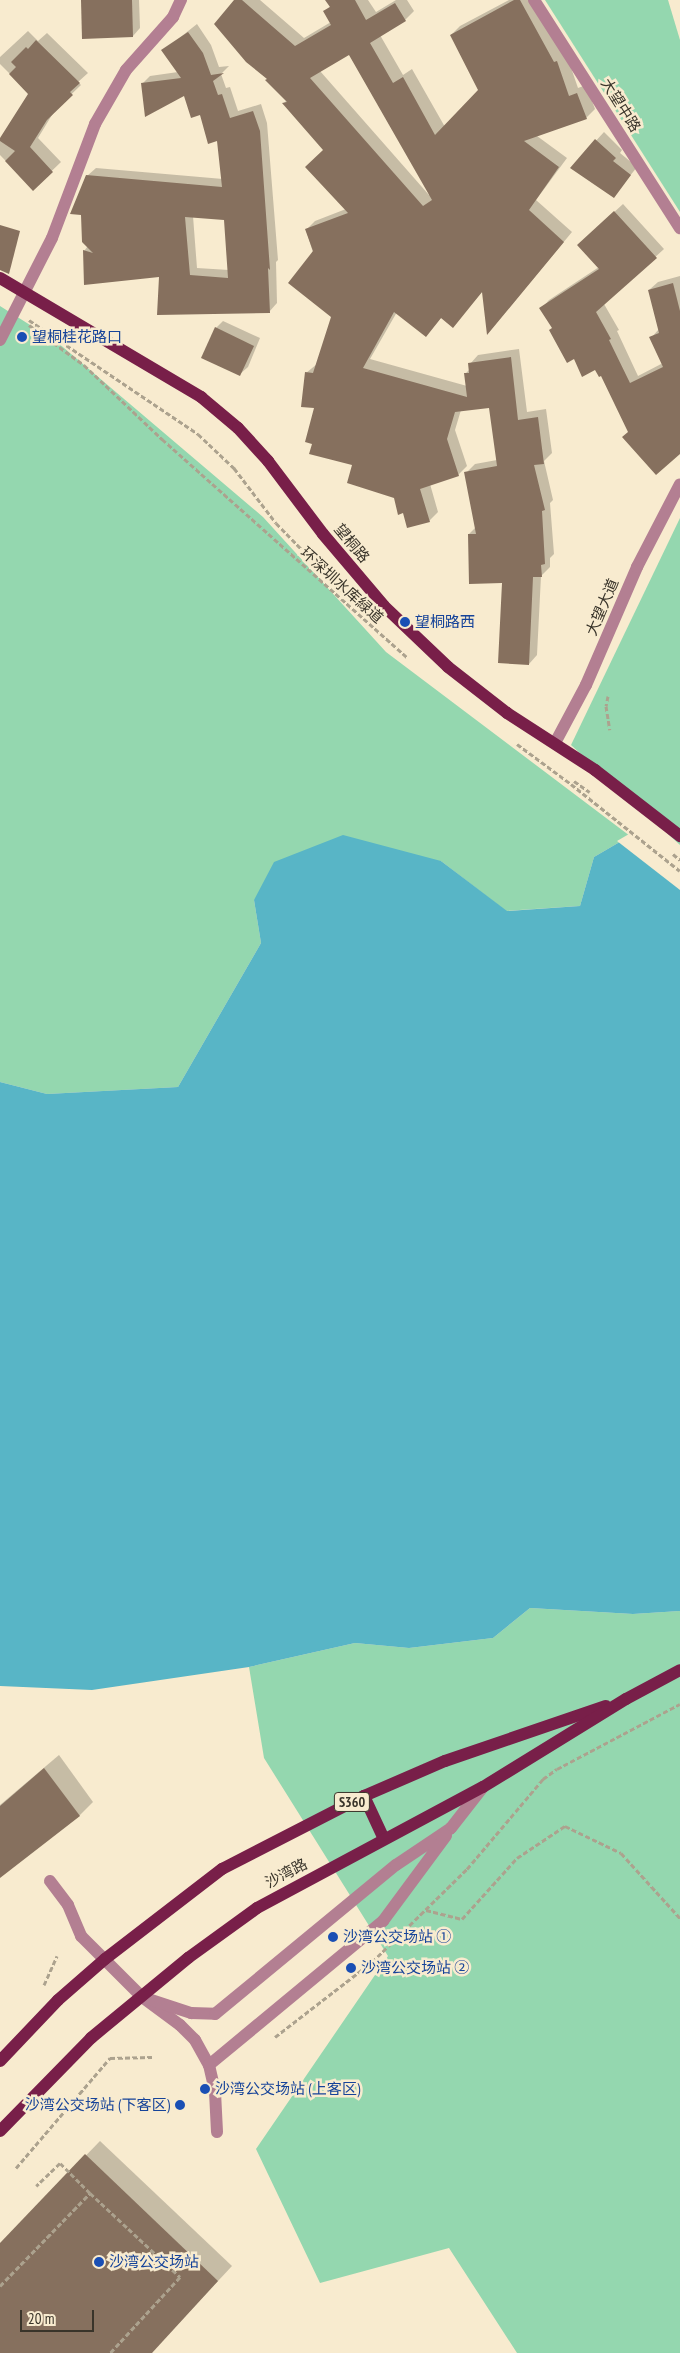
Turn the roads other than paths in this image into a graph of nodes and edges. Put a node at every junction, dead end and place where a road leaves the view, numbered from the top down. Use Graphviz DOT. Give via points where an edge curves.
graph roads {
  1 [pos="182,0"];
  2 [pos="534,0"];
  3 [pos="680,228"];
  4 [pos="0,278"];
  5 [pos="24,292"];
  6 [pos="0,340"];
  7 [pos="680,484"];
  8 [pos="555,743"];
  9 [pos="680,836"];
  10 [pos="680,1670"];
  11 [pos="626,1699"];
  12 [pos="483,1787"];
  13 [pos="364,1796"];
  14 [pos="451,1828"];
  15 [pos="384,1839"];
  16 [pos="50,1881"];
  17 [pos="105,1959"];
  18 [pos="142,1997"];
  19 [pos="0,2061"];
  20 [pos="209,2066"];
  21 [pos="0,2131"];
  22 [pos="217,2132"];
  1 -- 5 [label="street" via="173,17 126,70 95,124 52,238"];
  2 -- 3 [label="street, 大望中路"];
  4 -- 5 [label="main road, 望桐路"];
  5 -- 6 [label="street"];
  5 -- 8 [label="main road, 望桐路" via="209,403 238,428 268,461 323,534 384,606 448,667 508,713"];
  7 -- 8 [label="street, 大望大道" via="637,566 586,685"];
  8 -- 9 [label="main road, 望桐路"];
  10 -- 11 [label="main road, 沙湾路 / S360"];
  11 -- 12 [label="main road, 沙湾路 / S360"];
  11 -- 13 [label="main road, 沙湾路 / S360" via="497,1741"];
  12 -- 14 [label="street"];
  12 -- 15 [label="main road, 沙湾路 / S360"];
  13 -- 15 [label="main road"];
  13 -- 17 [label="main road, 沙湾路 / S360" via="222,1869"];
  14 -- 18 [label="street" via="396,1865 216,2014 191,2012"];
  14 -- 20 [label="street" via="383,1921"];
  15 -- 18 [label="main road, 沙湾路 / S360" via="256,1908"];
  16 -- 17 [label="street" via="68,1905 82,1936"];
  17 -- 18 [label="street"];
  17 -- 19 [label="main road, 沙湾路 / S360" via="58,2000"];
  18 -- 20 [label="street" via="196,2040"];
  18 -- 21 [label="main road, 沙湾路 / S360" via="76,2052"];
  20 -- 22 [label="street" via="215,2092"];
}
